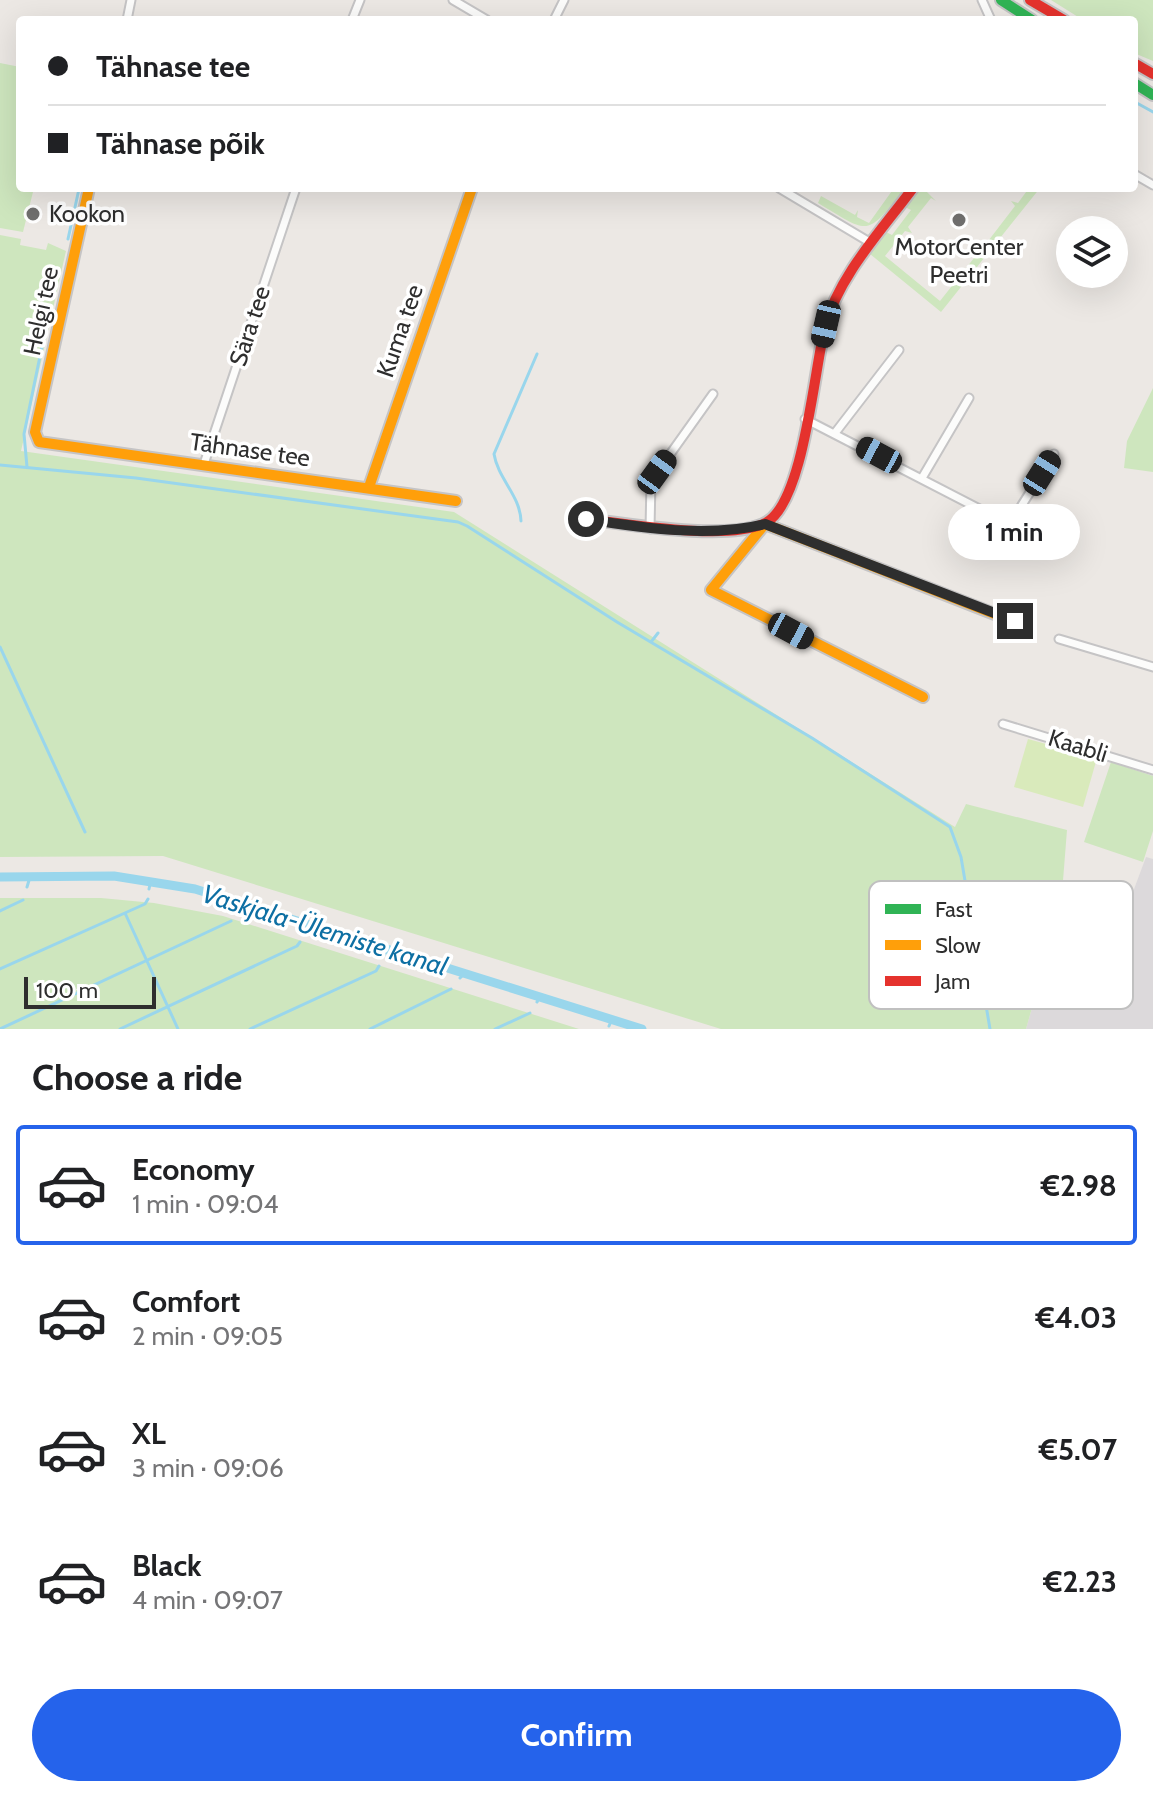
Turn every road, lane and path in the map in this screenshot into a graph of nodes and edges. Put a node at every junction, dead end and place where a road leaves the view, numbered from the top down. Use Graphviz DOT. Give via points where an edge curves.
graph roads {
  1 [pos="453,0"];
  2 [pos="1001,0"];
  3 [pos="1030,0"];
  4 [pos="480,16"];
  5 [pos="1026,16"];
  6 [pos="1057,16"];
  7 [pos="88,192"];
  8 [pos="295,192"];
  9 [pos="471,192"];
  10 [pos="786,192"];
  11 [pos="910,192"];
  12 [pos="871,243"];
  13 [pos="899,350"];
  14 [pos="713,394"];
  15 [pos="969,398"];
  16 [pos="805,419"];
  17 [pos="835,433"];
  18 [pos="39,442"];
  19 [pos="1054,454"];
  20 [pos="204,464"];
  21 [pos="922,478"];
  22 [pos="369,487"];
  23 [pos="456,501"];
  24 [pos="586,519"];
  25 [pos="765,524"];
  26 [pos="1010,524"];
  27 [pos="650,529"];
  28 [pos="1028,534"];
  29 [pos="1020,624"];
  30 [pos="1059,639"];
  31 [pos="1153,667"];
  32 [pos="923,697"];
  33 [pos="1003,724"];
  34 [pos="1153,770"];
  1 -- 4 [label="street"];
  2 -- 5 [label="main road"];
  3 -- 6 [label="main road"];
  7 -- 18 [label="main road, Helgi tee" via="35,432"];
  8 -- 20 [label="street, Sära tee"];
  9 -- 22 [label="main road, Kuma tee"];
  10 -- 12 [label="street"];
  11 -- 12 [label="main road"];
  12 -- 16 [label="main road" via="842,286 826,324"];
  13 -- 17 [label="street"];
  14 -- 27 [label="street" via="651,481"];
  15 -- 21 [label="street"];
  16 -- 17 [label="street"];
  16 -- 25 [label="main road" via="790,496"];
  17 -- 21 [label="street"];
  18 -- 20 [label="main road, Tähnase tee"];
  19 -- 26 [label="street"];
  20 -- 22 [label="main road, Tähnase tee"];
  21 -- 26 [label="street"];
  22 -- 23 [label="main road, Tähnase tee"];
  24 -- 27 [label="main road"];
  25 -- 27 [label="main road"];
  25 -- 29 [label="main road"];
  25 -- 32 [label="main road" via="711,590"];
  26 -- 28 [label="street"];
  30 -- 31 [label="street"];
  33 -- 34 [label="street, Kaabli"];
}
